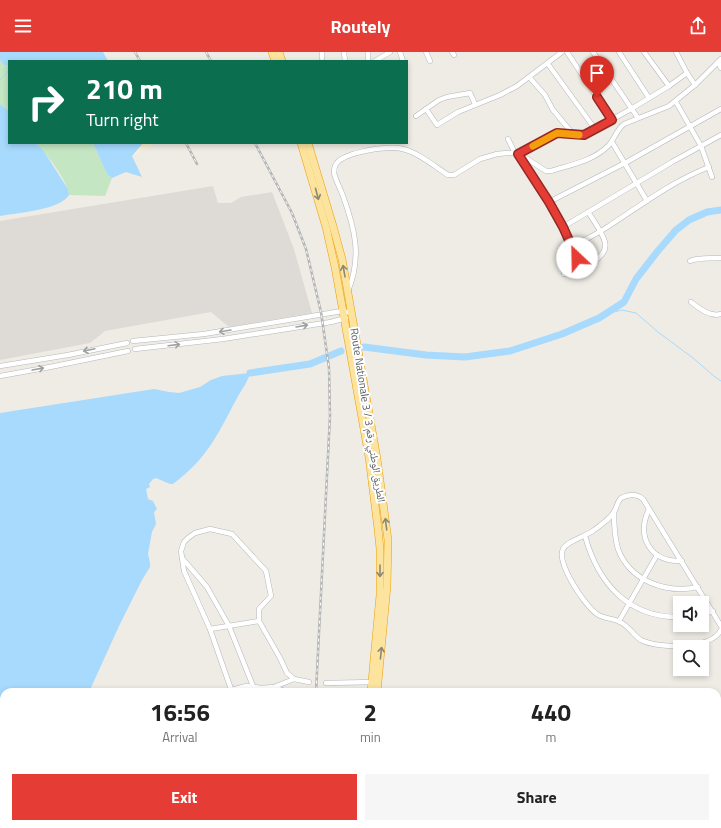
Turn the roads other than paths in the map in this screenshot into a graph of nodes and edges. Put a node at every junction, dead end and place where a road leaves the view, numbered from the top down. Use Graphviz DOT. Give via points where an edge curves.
graph roads {
  1 [pos="322,52"];
  2 [pos="390,52"];
  3 [pos="426,52"];
  4 [pos="562,52"];
  5 [pos="568,52"];
  6 [pos="593,52"];
  7 [pos="619,52"];
  8 [pos="644,52"];
  9 [pos="677,52"];
  10 [pos="322,58"];
  11 [pos="377,60"];
  12 [pos="430,61"];
  13 [pos="719,61"];
  14 [pos="548,64"];
  15 [pos="721,68"];
  16 [pos="687,73"];
  17 [pos="530,78"];
  18 [pos="695,85"];
  19 [pos="668,86"];
  20 [pos="649,98"];
  21 [pos="676,102"];
  22 [pos="475,104"];
  23 [pos="426,109"];
  24 [pos="631,109"];
  25 [pos="721,109"];
  26 [pos="416,116"];
  27 [pos="638,118"];
  28 [pos="612,120"];
  29 [pos="691,126"];
  30 [pos="595,129"];
  31 [pos="573,134"];
  32 [pos="721,135"];
  33 [pos="508,139"];
  34 [pos="612,142"];
  35 [pos="301,144"];
  36 [pos="308,144"];
  37 [pos="701,146"];
  38 [pos="518,154"];
  39 [pos="625,163"];
  40 [pos="709,166"];
  41 [pos="712,177"];
  42 [pos="636,183"];
  43 [pos="647,201"];
  44 [pos="549,202"];
  45 [pos="588,212"];
  46 [pos="563,227"];
  47 [pos="600,232"];
  48 [pos="572,247"];
  49 [pos="721,258"];
  50 [pos="690,260"];
  51 [pos="582,268"];
  52 [pos="564,274"];
  53 [pos="348,292"];
  54 [pos="691,302"];
  55 [pos="342,311"];
  56 [pos="351,313"];
  57 [pos="721,314"];
  58 [pos="344,319"];
  59 [pos="287,321"];
  60 [pos="250,327"];
  61 [pos="288,329"];
  62 [pos="204,334"];
  63 [pos="252,335"];
  64 [pos="134,341"];
  65 [pos="204,341"];
  66 [pos="127,343"];
  67 [pos="135,349"];
  68 [pos="128,350"];
  69 [pos="0,366"];
  70 [pos="0,376"];
  71 [pos="649,509"];
  72 [pos="614,512"];
  73 [pos="585,536"];
  74 [pos="657,555"];
  75 [pos="181,557"];
  76 [pos="682,561"];
  77 [pos="644,579"];
  78 [pos="698,587"];
  79 [pos="629,604"];
  80 [pos="713,611"];
  81 [pos="709,612"];
  82 [pos="673,616"];
  83 [pos="719,619"];
  84 [pos="619,621"];
  85 [pos="259,622"];
  86 [pos="229,626"];
  87 [pos="721,626"];
  88 [pos="210,629"];
  89 [pos="721,630"];
  90 [pos="294,679"];
  91 [pos="309,682"];
  92 [pos="375,682"];
  93 [pos="326,683"];
  94 [pos="253,686"];
  95 [pos="274,687"];
  96 [pos="231,688"];
  97 [pos="240,688"];
  98 [pos="258,688"];
  99 [pos="270,688"];
  100 [pos="372,688"];
  101 [pos="376,688"];
  1 -- 10 [label="street"];
  2 -- 11 [label="street"];
  3 -- 12 [label="street"];
  4 -- 14 [label="street"];
  5 -- 28 [label="street"];
  6 -- 24 [label="street"];
  7 -- 20 [label="street"];
  8 -- 19 [label="street"];
  9 -- 16 [label="street"];
  13 -- 15 [label="street"];
  13 -- 18 [label="street"];
  14 -- 17 [label="street"];
  14 -- 30 [label="street"];
  16 -- 18 [label="street"];
  16 -- 19 [label="street"];
  17 -- 22 [label="street" via="500,95"];
  17 -- 31 [label="street"];
  18 -- 21 [label="street"];
  19 -- 20 [label="street"];
  20 -- 24 [label="street"];
  21 -- 27 [label="street"];
  21 -- 29 [label="street"];
  22 -- 23 [label="street" via="470,93 443,98"];
  22 -- 23 [label="street" via="437,125"];
  23 -- 26 [label="street"];
  24 -- 27 [label="street"];
  24 -- 28 [label="street"];
  25 -- 29 [label="street"];
  27 -- 34 [label="street" via="620,127"];
  28 -- 30 [label="street"];
  29 -- 37 [label="street"];
  29 -- 39 [label="street"];
  30 -- 31 [label="street" via="584,135"];
  31 -- 38 [label="street" via="557,133"];
  32 -- 37 [label="street"];
  33 -- 38 [label="street"];
  34 -- 38 [label="street" via="586,160 551,172"];
  34 -- 39 [label="street"];
  35 -- 55 [label="highway, Route Nationale 3 / الطريق الوطني رقم 3, one-way" via="326,227"];
  53 -- 36 [label="highway, Route Nationale 3 / الطريق الوطني رقم 3, one-way" via="342,259"];
  37 -- 40 [label="street"];
  37 -- 42 [label="street"];
  38 -- 44 [label="street"];
  38 -- 53 [label="street" via="497,154 480,159 454,175 448,175 404,149 393,147 357,153 338,162 334,173 352,223 356,250 355,270"];
  39 -- 42 [label="street"];
  39 -- 44 [label="street"];
  40 -- 41 [label="street"];
  40 -- 43 [label="street" via="690,174"];
  42 -- 43 [label="street"];
  42 -- 45 [label="street"];
  43 -- 47 [label="street"];
  44 -- 46 [label="street"];
  45 -- 46 [label="street"];
  45 -- 47 [label="street"];
  46 -- 48 [label="street"];
  47 -- 48 [label="street"];
  47 -- 51 [label="street" via="605,241 604,251 592,263"];
  48 -- 51 [label="street"];
  49 -- 50 [label="street"];
  51 -- 52 [label="street"];
  53 -- 56 [label="highway, Route Nationale 3 / الطريق الوطني رقم 3"];
  54 -- 57 [label="street" via="704,312"];
  55 -- 56 [label="street"];
  55 -- 58 [label="highway, Route Nationale 3 / الطريق الوطني رقم 3"];
  55 -- 59 [label="street"];
  56 -- 58 [label="street"];
  92 -- 56 [label="highway, Route Nationale 3 / الطريق الوطني رقم 3, one-way" via="386,610 388,540 377,459"];
  61 -- 58 [label="street, one-way"];
  58 -- 92 [label="highway, Route Nationale 3 / الطريق الوطني رقم 3, one-way" via="369,457 380,549"];
  59 -- 60 [label="street"];
  59 -- 61 [label="street"];
  60 -- 62 [label="street, one-way"];
  60 -- 63 [label="street"];
  61 -- 63 [label="street"];
  62 -- 64 [label="street"];
  62 -- 65 [label="street"];
  63 -- 65 [label="street"];
  67 -- 65 [label="street, one-way"];
  66 -- 69 [label="street, one-way"];
  70 -- 68 [label="street, one-way"];
  71 -- 72 [label="street" via="641,498 631,495 621,498"];
  71 -- 74 [label="street" via="644,518 643,528 647,543"];
  71 -- 76 [label="street"];
  72 -- 73 [label="street"];
  72 -- 77 [label="street" via="616,540 622,558"];
  73 -- 79 [label="street" via="589,552 602,577 616,594"];
  73 -- 84 [label="street" via="563,549 562,555 567,570 577,590 592,609 600,616"];
  74 -- 76 [label="street" via="673,561"];
  74 -- 77 [label="street"];
  75 -- 85 [label="street" via="184,542 195,533 210,530 232,534 266,571 271,596 259,609"];
  75 -- 86 [label="street" via="207,587"];
  75 -- 88 [label="street" via="184,571"];
  76 -- 78 [label="street"];
  77 -- 78 [label="street" via="666,588 682,590"];
  77 -- 79 [label="street"];
  78 -- 80 [label="street"];
  79 -- 82 [label="street" via="657,615"];
  79 -- 84 [label="street"];
  80 -- 81 [label="street"];
  80 -- 83 [label="street"];
  83 -- 87 [label="street"];
  84 -- 89 [label="street" via="641,640 662,645 698,644 719,634"];
  85 -- 86 [label="street"];
  85 -- 90 [label="street" via="287,673"];
  86 -- 88 [label="street"];
  86 -- 94 [label="street"];
  88 -- 96 [label="street"];
  90 -- 91 [label="street"];
  90 -- 95 [label="street"];
  92 -- 93 [label="street"];
  92 -- 100 [label="highway, Route Nationale 3 / الطريق الوطني رقم 3"];
  92 -- 101 [label="highway, Route Nationale 3 / الطريق الوطني رقم 3"];
  94 -- 97 [label="street"];
  94 -- 98 [label="street"];
  95 -- 99 [label="street"];
}
